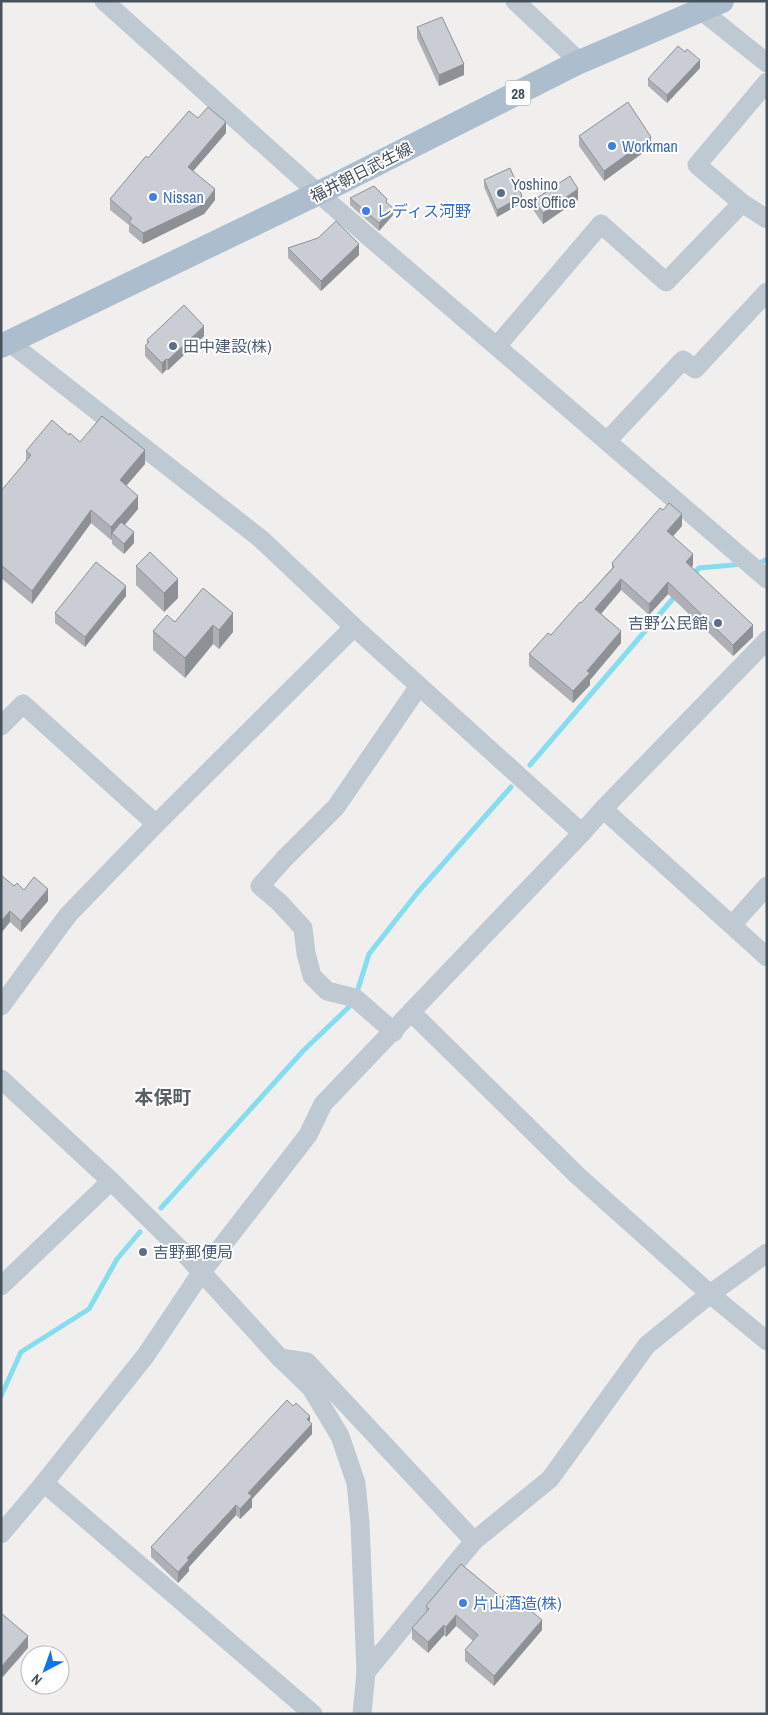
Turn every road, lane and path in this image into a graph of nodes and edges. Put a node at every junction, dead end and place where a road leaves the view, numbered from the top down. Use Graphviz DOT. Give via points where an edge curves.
graph roads {
  1 [pos="515,1"];
  2 [pos="107,2"];
  3 [pos="712,6"];
  4 [pos="580,62"];
  5 [pos="767,63"];
  6 [pos="767,82"];
  7 [pos="318,193"];
  8 [pos="742,203"];
  9 [pos="767,220"];
  10 [pos="767,292"];
  11 [pos="5,344"];
  12 [pos="497,346"];
  13 [pos="607,441"];
  14 [pos="767,578"];
  15 [pos="354,628"];
  16 [pos="767,640"];
  17 [pos="420,686"];
  18 [pos="1,726"];
  19 [pos="604,808"];
  20 [pos="156,824"];
  21 [pos="582,833"];
  22 [pos="767,886"];
  23 [pos="732,925"];
  24 [pos="767,957"];
  25 [pos="1,1006"];
  26 [pos="412,1013"];
  27 [pos="394,1032"];
  28 [pos="1,1079"];
  29 [pos="111,1181"];
  30 [pos="767,1253"];
  31 [pos="201,1273"];
  32 [pos="1,1286"];
  33 [pos="710,1294"];
  34 [pos="767,1341"];
  35 [pos="280,1358"];
  36 [pos="44,1483"];
  37 [pos="1,1534"];
  38 [pos="474,1541"];
  39 [pos="366,1672"];
  40 [pos="313,1714"];
  41 [pos="362,1714"];
  1 -- 4 [label="street"];
  2 -- 7 [label="street"];
  3 -- 4 [label="main road, 福井朝日武生線 / 28"];
  3 -- 5 [label="street"];
  4 -- 7 [label="main road, 福井朝日武生線 / 28"];
  6 -- 8 [label="street" via="697,165"];
  7 -- 11 [label="main road, 福井朝日武生線 / 28"];
  7 -- 12 [label="street"];
  8 -- 9 [label="street"];
  8 -- 12 [label="street" via="666,282 601,224"];
  10 -- 13 [label="street" via="695,369 683,360"];
  11 -- 15 [label="street" via="261,539"];
  12 -- 13 [label="street"];
  13 -- 14 [label="street"];
  15 -- 17 [label="street"];
  15 -- 20 [label="street"];
  16 -- 19 [label="street"];
  17 -- 21 [label="street"];
  17 -- 27 [label="street" via="336,807 260,886 303,928 312,976 327,991 355,998"];
  18 -- 20 [label="street" via="23,704"];
  19 -- 21 [label="street"];
  19 -- 23 [label="street"];
  20 -- 25 [label="street" via="68,915"];
  21 -- 26 [label="street"];
  22 -- 23 [label="street"];
  23 -- 24 [label="street"];
  26 -- 27 [label="street"];
  26 -- 33 [label="street" via="578,1176"];
  27 -- 31 [label="street" via="323,1104 308,1135"];
  28 -- 29 [label="street"];
  29 -- 31 [label="street"];
  29 -- 32 [label="street"];
  30 -- 33 [label="street"];
  31 -- 35 [label="street"];
  31 -- 36 [label="street" via="146,1355"];
  33 -- 34 [label="street"];
  33 -- 38 [label="street" via="647,1345 550,1479"];
  35 -- 38 [label="street" via="307,1362"];
  35 -- 39 [label="street" via="311,1388 340,1436 356,1483"];
  36 -- 37 [label="street"];
  36 -- 40 [label="street"];
  38 -- 39 [label="street"];
  39 -- 41 [label="street"];
}
